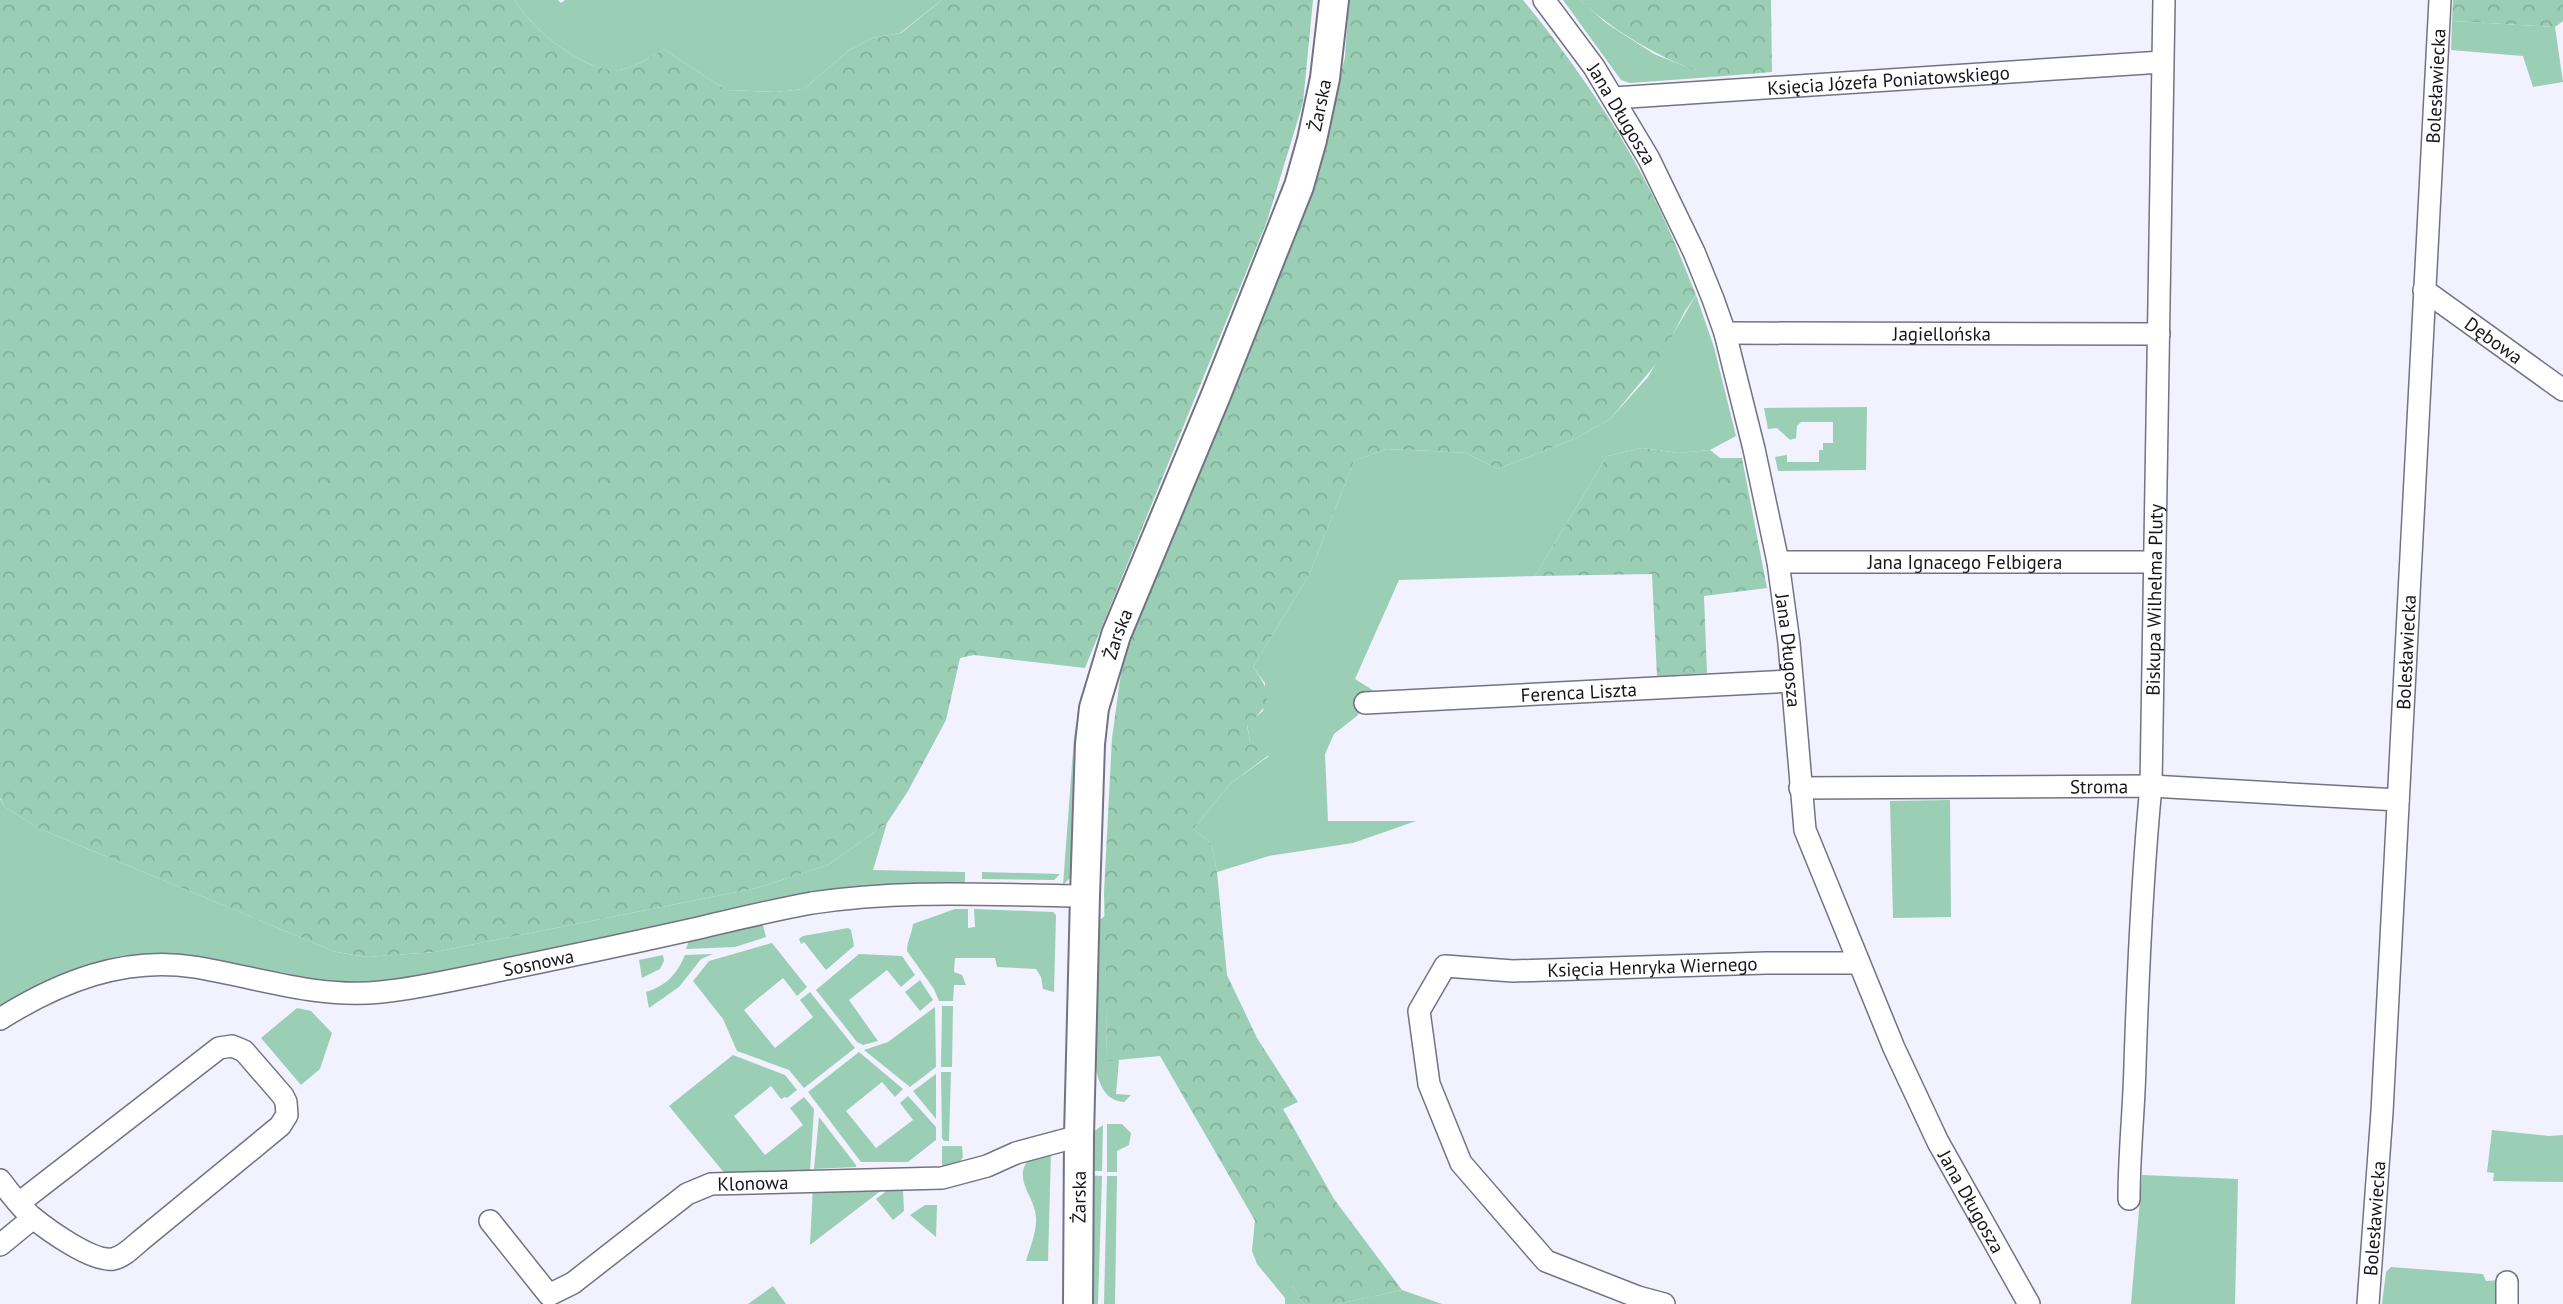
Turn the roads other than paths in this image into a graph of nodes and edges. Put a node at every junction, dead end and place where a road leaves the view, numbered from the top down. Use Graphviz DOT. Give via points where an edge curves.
graph roads {
  1 [pos="1334,0"];
  2 [pos="1544,0"];
  3 [pos="2164,0"];
  4 [pos="2440,0"];
  5 [pos="2162,62"];
  6 [pos="1614,98"];
  7 [pos="2424,290"];
  8 [pos="1726,333"];
  9 [pos="2158,334"];
  10 [pos="2563,390"];
  11 [pos="1777,562"];
  12 [pos="2154,562"];
  13 [pos="1792,681"];
  14 [pos="1365,704"];
  15 [pos="2151,786"];
  16 [pos="1800,789"];
  17 [pos="2398,800"];
  18 [pos="1085,896"];
  19 [pos="1859,963"];
  20 [pos="0,1019"];
  21 [pos="1079,1136"];
  22 [pos="0,1180"];
  23 [pos="2129,1199"];
  24 [pos="26,1211"];
  25 [pos="490,1221"];
  26 [pos="0,1245"];
  27 [pos="2507,1282"];
  28 [pos="1078,1304"];
  29 [pos="1664,1304"];
  30 [pos="2029,1304"];
  31 [pos="2368,1304"];
  32 [pos="2507,1304"];
  1 -- 18 [label="street, Żarska" via="1325,78 1299,186 1099,686 1090,744"];
  2 -- 6 [label="street, Jana Długosza"];
  3 -- 5 [label="street, Biskupa Wilhelma Pluty"];
  4 -- 7 [label="street, Bolesławiecka"];
  5 -- 6 [label="street, Księcia Józefa Poniatowskiego"];
  5 -- 9 [label="street, Biskupa Wilhelma Pluty"];
  6 -- 8 [label="street, Jana Długosza" via="1677,215"];
  7 -- 10 [label="street, Dębowa"];
  7 -- 17 [label="street, Bolesławiecka"];
  8 -- 9 [label="street, Jagiellońska"];
  8 -- 11 [label="street, Jana Długosza"];
  9 -- 12 [label="street, Biskupa Wilhelma Pluty"];
  11 -- 12 [label="street, Jana Ignacego Felbigera"];
  11 -- 13 [label="street, Jana Długosza"];
  12 -- 15 [label="street, Biskupa Wilhelma Pluty"];
  13 -- 14 [label="street, Ferenca Liszta"];
  13 -- 16 [label="street, Jana Długosza"];
  15 -- 16 [label="street, Stroma"];
  15 -- 17 [label="street, Stroma"];
  15 -- 23 [label="street, Biskupa Wilhelma Pluty" via="2142,889"];
  16 -- 19 [label="street, Jana Długosza" via="1805,830"];
  17 -- 31 [label="street, Bolesławiecka"];
  18 -- 20 [label="street, Sosnowa" via="934,894 837,900 372,993 304,990 191,967 141,965 72,980"];
  18 -- 21 [label="street, Żarska"];
  19 -- 29 [label="street, Księcia Henryka Wiernego" via="1513,971 1445,966 1419,1011 1429,1084 1461,1163 1546,1261"];
  19 -- 30 [label="street, Jana Długosza" via="1938,1142"];
  21 -- 25 [label="street, Klonowa" via="942,1178 711,1184 688,1194 573,1283 549,1295"];
  21 -- 28 [label="street, Żarska"];
  22 -- 24 [label="street"];
  24 -- 24 [label="street" via="80,1249 100,1258 117,1258 284,1121 287,1109 282,1096 244,1051 232,1046 214,1051"];
  24 -- 26 [label="street"];
  27 -- 32 [label="street"];
}
